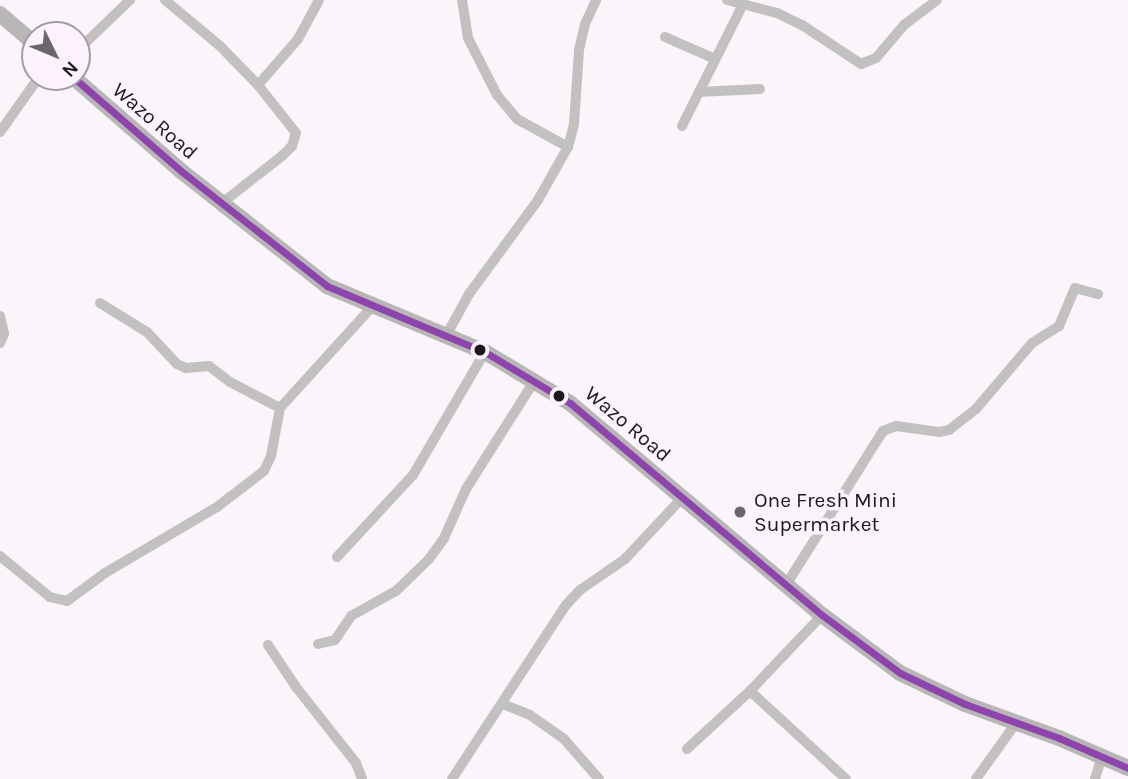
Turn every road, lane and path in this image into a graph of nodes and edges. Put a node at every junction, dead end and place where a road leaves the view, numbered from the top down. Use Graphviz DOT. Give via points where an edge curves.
graph roads {
  1 [pos="130,0"];
  2 [pos="165,0"];
  3 [pos="319,0"];
  4 [pos="462,0"];
  5 [pos="727,0"];
  6 [pos="937,0"];
  7 [pos="594,1"];
  8 [pos="750,4"];
  9 [pos="0,14"];
  10 [pos="21,32"];
  11 [pos="665,37"];
  12 [pos="91,38"];
  13 [pos="715,59"];
  14 [pos="258,85"];
  15 [pos="760,89"];
  16 [pos="29,91"];
  17 [pos="90,91"];
  18 [pos="699,92"];
  19 [pos="682,126"];
  20 [pos="0,132"];
  21 [pos="568,147"];
  22 [pos="222,203"];
  23 [pos="1098,294"];
  24 [pos="100,303"];
  25 [pos="372,307"];
  26 [pos="0,316"];
  27 [pos="446,337"];
  28 [pos="0,343"];
  29 [pos="485,352"];
  30 [pos="535,380"];
  31 [pos="280,408"];
  32 [pos="683,497"];
  33 [pos="0,556"];
  34 [pos="337,557"];
  35 [pos="786,585"];
  36 [pos="822,615"];
  37 [pos="318,644"];
  38 [pos="268,645"];
  39 [pos="750,691"];
  40 [pos="503,704"];
  41 [pos="1016,723"];
  42 [pos="687,749"];
  43 [pos="1101,759"];
  44 [pos="1128,768"];
  45 [pos="362,779"];
  46 [pos="452,779"];
  47 [pos="599,779"];
  48 [pos="846,779"];
  49 [pos="976,779"];
  50 [pos="1096,779"];
  1 -- 12 [label="street"];
  2 -- 14 [label="street"];
  3 -- 14 [label="street" via="298,39"];
  4 -- 21 [label="street" via="468,38 497,95 517,119"];
  5 -- 8 [label="street"];
  6 -- 8 [label="street" via="904,25 867,64 855,61 802,25"];
  7 -- 21 [label="street" via="579,50"];
  8 -- 13 [label="street"];
  9 -- 10 [label="main road"];
  11 -- 13 [label="street"];
  13 -- 18 [label="street"];
  14 -- 22 [label="street" via="292,125 297,138 265,172"];
  15 -- 18 [label="street"];
  16 -- 20 [label="street"];
  17 -- 22 [label="main road, Wazo Road"];
  18 -- 19 [label="street"];
  21 -- 27 [label="street" via="538,200 469,294"];
  22 -- 25 [label="main road, Wazo Road" via="327,286"];
  23 -- 35 [label="street" via="1075,288 1059,326 1032,343 976,409 949,430 896,426 883,431"];
  24 -- 31 [label="street" via="146,332 177,364 209,366"];
  25 -- 27 [label="main road, Wazo Road"];
  25 -- 31 [label="street"];
  26 -- 28 [label="street" via="4,334"];
  27 -- 29 [label="main road, Wazo Road"];
  29 -- 30 [label="main road, Wazo Road"];
  29 -- 34 [label="street" via="413,475"];
  30 -- 32 [label="main road, Wazo Road" via="570,403"];
  30 -- 37 [label="street" via="466,489 429,559 396,591 351,616 335,640"];
  31 -- 33 [label="street" via="271,456 258,477 186,528 105,573 73,599 55,600"];
  32 -- 35 [label="main road, Wazo Road"];
  32 -- 40 [label="street" via="625,559 566,605"];
  35 -- 36 [label="main road, Wazo Road"];
  36 -- 39 [label="street"];
  36 -- 41 [label="main road, Wazo Road" via="900,673"];
  38 -- 45 [label="street" via="356,762"];
  39 -- 42 [label="street"];
  39 -- 48 [label="street"];
  40 -- 46 [label="street"];
  40 -- 47 [label="street" via="530,715 564,739"];
  41 -- 43 [label="main road, Wazo Road"];
  41 -- 49 [label="street"];
  43 -- 44 [label="main road, Wazo Road"];
  43 -- 50 [label="street"];
}
